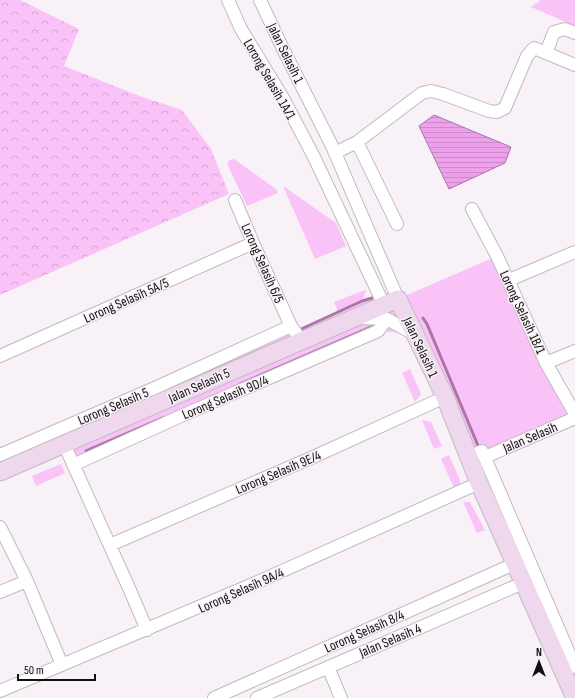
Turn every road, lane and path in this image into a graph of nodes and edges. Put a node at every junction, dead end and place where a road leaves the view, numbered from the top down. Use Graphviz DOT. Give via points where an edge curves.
graph roads {
  1 [pos="228,0"];
  2 [pos="260,0"];
  3 [pos="575,33"];
  4 [pos="546,53"];
  5 [pos="575,65"];
  6 [pos="358,142"];
  7 [pos="333,150"];
  8 [pos="314,157"];
  9 [pos="235,200"];
  10 [pos="472,210"];
  11 [pos="397,224"];
  12 [pos="253,244"];
  13 [pos="575,252"];
  14 [pos="509,280"];
  15 [pos="390,308"];
  16 [pos="291,326"];
  17 [pos="414,334"];
  18 [pos="301,340"];
  19 [pos="575,351"];
  20 [pos="0,356"];
  21 [pos="546,363"];
  22 [pos="445,397"];
  23 [pos="575,414"];
  24 [pos="575,418"];
  25 [pos="64,444"];
  26 [pos="0,455"];
  27 [pos="476,457"];
  28 [pos="73,465"];
  29 [pos="0,472"];
  30 [pos="479,483"];
  31 [pos="0,527"];
  32 [pos="110,545"];
  33 [pos="514,564"];
  34 [pos="27,581"];
  35 [pos="523,584"];
  36 [pos="0,592"];
  37 [pos="147,630"];
  38 [pos="567,656"];
  39 [pos="62,665"];
  40 [pos="328,667"];
  41 [pos="575,667"];
  42 [pos="0,691"];
  43 [pos="216,698"];
  44 [pos="257,698"];
  45 [pos="341,698"];
  46 [pos="575,698"];
  1 -- 8 [label="street, Lorong Selasih 1A/1" via="241,29 283,98"];
  2 -- 7 [label="street, Jalan Selasih 1"];
  3 -- 4 [label="street" via="565,28 554,32"];
  4 -- 5 [label="street"];
  4 -- 6 [label="street" via="534,48 527,56 505,108 497,112 431,91 422,93"];
  6 -- 7 [label="street"];
  6 -- 11 [label="street"];
  7 -- 8 [label="street"];
  7 -- 15 [label="street, Jalan Selasih 1"];
  8 -- 15 [label="street, Lorong Selasih 1A/1"];
  9 -- 12 [label="street, Lorong Selasih 6/5"];
  10 -- 14 [label="street, Lorong Selasih 1B/1"];
  12 -- 16 [label="street, Lorong Selasih 6/5"];
  12 -- 20 [label="street, Lorong Selasih 5A/5"];
  13 -- 14 [label="street"];
  14 -- 21 [label="street, Lorong Selasih 1B/1"];
  15 -- 17 [label="street, Jalan Selasih 1"];
  15 -- 17 [label="street"];
  15 -- 18 [label="street, Jalan Selasih 5" via="350,319"];
  15 -- 28 [label="street, Lorong Selasih 9D/4" via="378,331"];
  16 -- 18 [label="street, Lorong Selasih 6/5"];
  16 -- 26 [label="street, Lorong Selasih 5"];
  17 -- 22 [label="street, Jalan Selasih 1"];
  18 -- 25 [label="street, Jalan Selasih 5"];
  19 -- 21 [label="street"];
  21 -- 23 [label="street, Lorong Selasih 1B/1"];
  22 -- 27 [label="street, Jalan Selasih 1"];
  22 -- 32 [label="street, Lorong Selasih 9E/4"];
  24 -- 27 [label="street, Jalan Selasih"];
  25 -- 28 [label="street"];
  25 -- 29 [label="street, Jalan Selasih 5"];
  27 -- 30 [label="street, Jalan Selasih 1"];
  27 -- 38 [label="street"];
  28 -- 32 [label="street"];
  30 -- 33 [label="street, Jalan Selasih 1"];
  30 -- 37 [label="street, Lorong Selasih 9A/4"];
  31 -- 34 [label="street"];
  32 -- 37 [label="street"];
  33 -- 35 [label="street, Jalan Selasih 1"];
  33 -- 43 [label="street, Lorong Selasih 8/4"];
  34 -- 36 [label="street"];
  34 -- 39 [label="street"];
  35 -- 38 [label="street, Jalan Selasih 1"];
  35 -- 40 [label="street, Jalan Selasih 4"];
  37 -- 39 [label="street, Lorong Selasih 9A/4"];
  38 -- 41 [label="street"];
  38 -- 46 [label="street, Jalan Selasih 1"];
  39 -- 42 [label="street, Lorong Selasih 9A/4"];
  40 -- 44 [label="street, Jalan Selasih 4"];
  40 -- 45 [label="street"];
}
